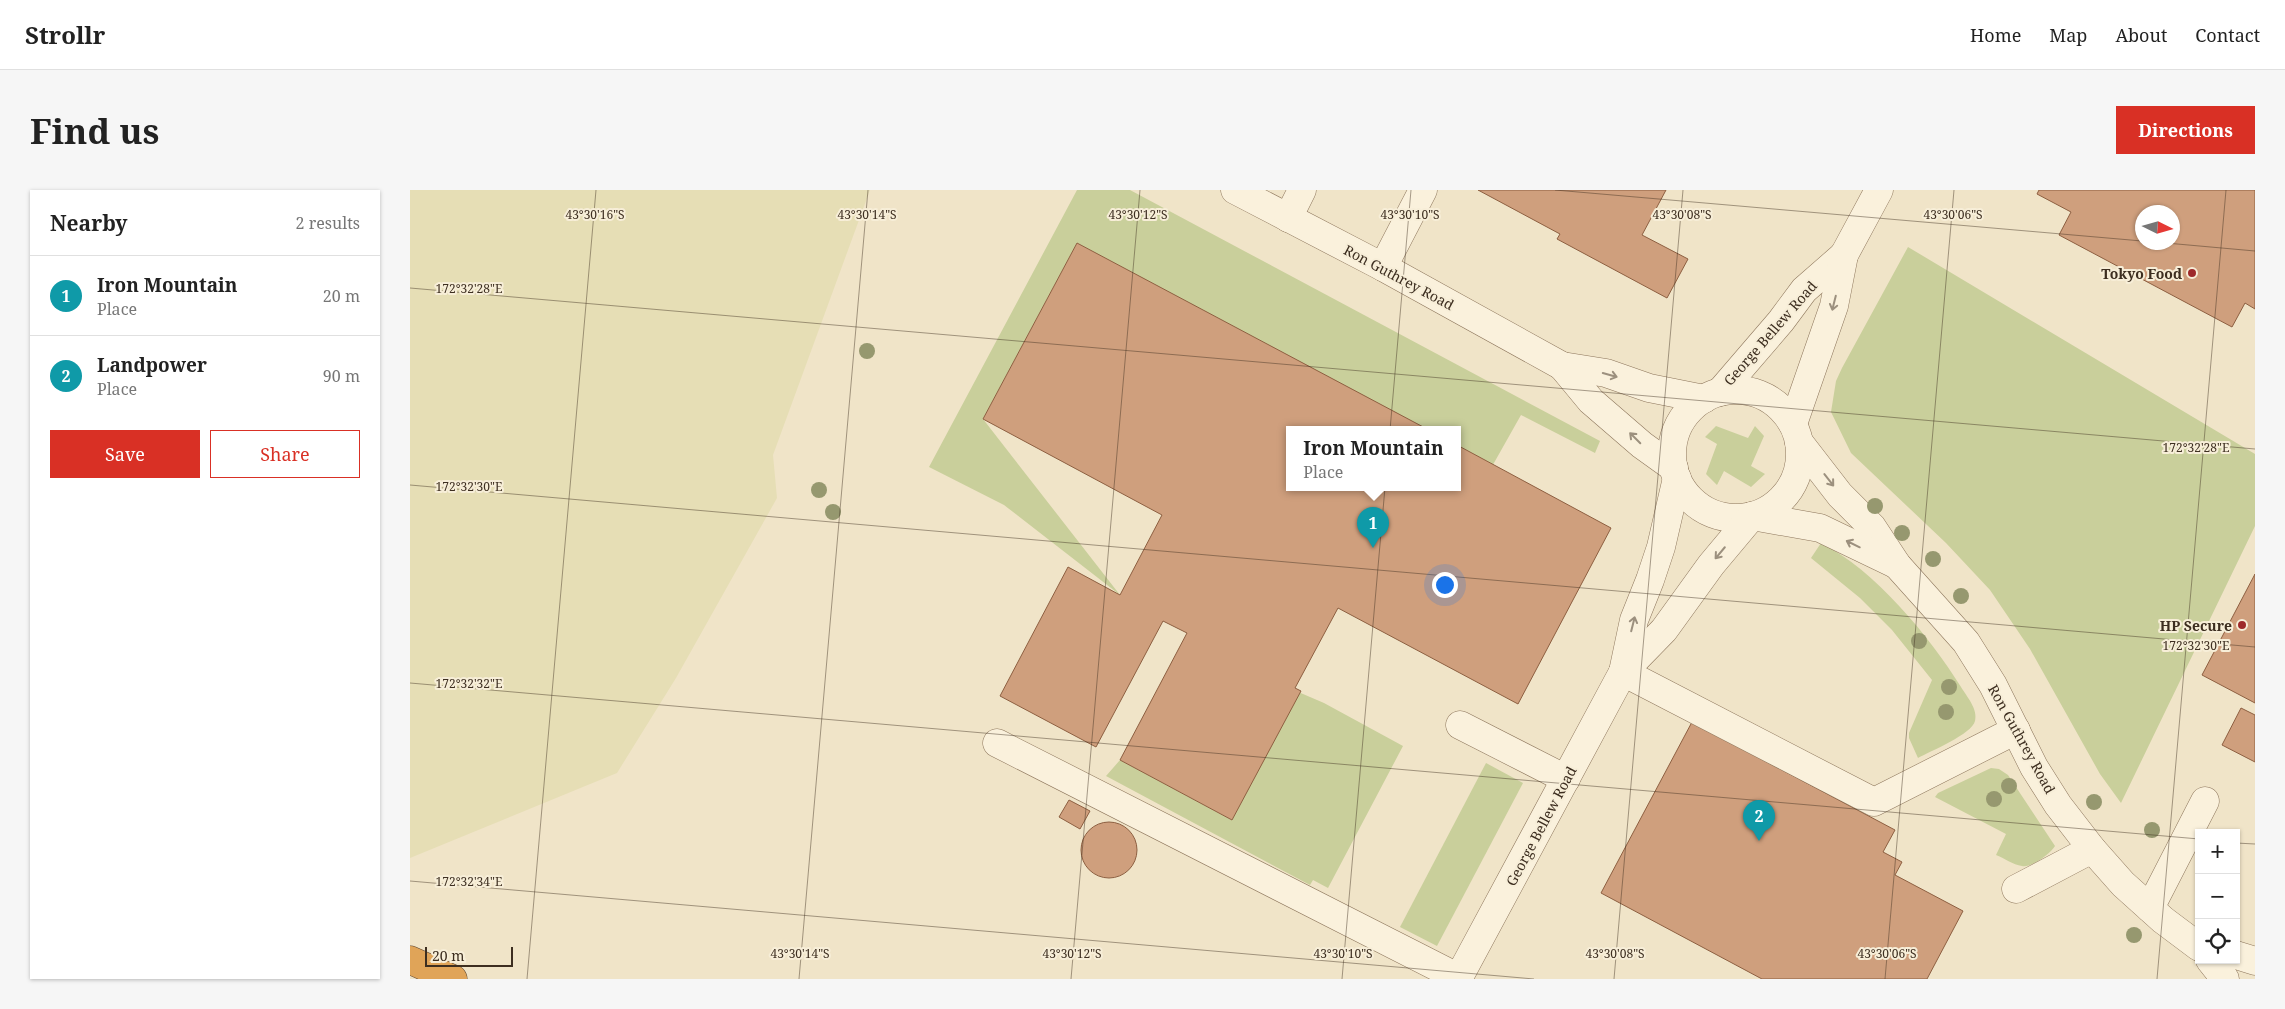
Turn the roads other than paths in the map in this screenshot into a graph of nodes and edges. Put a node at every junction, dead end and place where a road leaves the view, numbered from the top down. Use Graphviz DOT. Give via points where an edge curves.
graph roads {
  1 [pos="1235,190"];
  2 [pos="1302,190"];
  3 [pos="1423,190"];
  4 [pos="1879,190"];
  5 [pos="1288,218"];
  6 [pos="1844,255"];
  7 [pos="1383,267"];
  8 [pos="1562,366"];
  9 [pos="1712,396"];
  10 [pos="1796,433"];
  11 [pos="1675,473"];
  12 [pos="1752,516"];
  13 [pos="1897,565"];
  14 [pos="1623,672"];
  15 [pos="1460,725"];
  16 [pos="2016,730"];
  17 [pos="997,744"];
  18 [pos="1566,779"];
  19 [pos="2205,801"];
  20 [pos="2092,849"];
  21 [pos="2016,889"];
  22 [pos="2150,908"];
  23 [pos="2195,944"];
  24 [pos="2240,956"];
  25 [pos="410,960"];
  26 [pos="2255,960"];
  27 [pos="2213,964"];
  28 [pos="453,979"];
  29 [pos="1458,979"];
  30 [pos="2224,979"];
  1 -- 5 [label="street, Ron Guthrey Road"];
  2 -- 5 [label="street"];
  3 -- 7 [label="street"];
  4 -- 6 [label="street, George Bellew Road"];
  5 -- 7 [label="street, Ron Guthrey Road"];
  6 -- 9 [label="street, George Bellew Road" via="1804,290 1782,321"];
  6 -- 10 [label="street, George Bellew Road, one-way" via="1834,306"];
  7 -- 8 [label="street, Ron Guthrey Road"];
  8 -- 9 [label="street, Ron Guthrey Road, one-way" via="1606,373 1649,388"];
  11 -- 8 [label="street, Ron Guthrey Road, one-way" via="1591,401"];
  9 -- 10 [label="street" via="1741,390 1761,395 1779,407"];
  9 -- 11 [label="street" via="1688,412 1678,428 1673,448"];
  10 -- 12 [label="street" via="1800,461 1795,480 1770,509"];
  10 -- 13 [label="street, Ron Guthrey Road, one-way" via="1840,495 1872,527"];
  11 -- 12 [label="street" via="1686,494 1699,507 1716,515"];
  14 -- 11 [label="street, George Bellew Road, one-way" via="1634,620 1665,533"];
  13 -- 12 [label="street, Ron Guthrey Road, one-way" via="1820,528"];
  12 -- 14 [label="street, George Bellew Road, one-way" via="1711,565 1664,630"];
  13 -- 16 [label="street, Ron Guthrey Road" via="1966,642"];
  14 -- 16 [label="street" via="1874,802"];
  14 -- 18 [label="street, George Bellew Road"];
  15 -- 18 [label="street"];
  16 -- 20 [label="street, Ron Guthrey Road" via="2053,797"];
  17 -- 29 [label="street"];
  18 -- 29 [label="street, George Bellew Road"];
  19 -- 22 [label="street"];
  20 -- 21 [label="street"];
  20 -- 22 [label="street, Ron Guthrey Road"];
  22 -- 23 [label="street, Ron Guthrey Road"];
  24 -- 26 [label="street"];
  25 -- 28 [label="highway"];
  27 -- 30 [label="street"];
}
